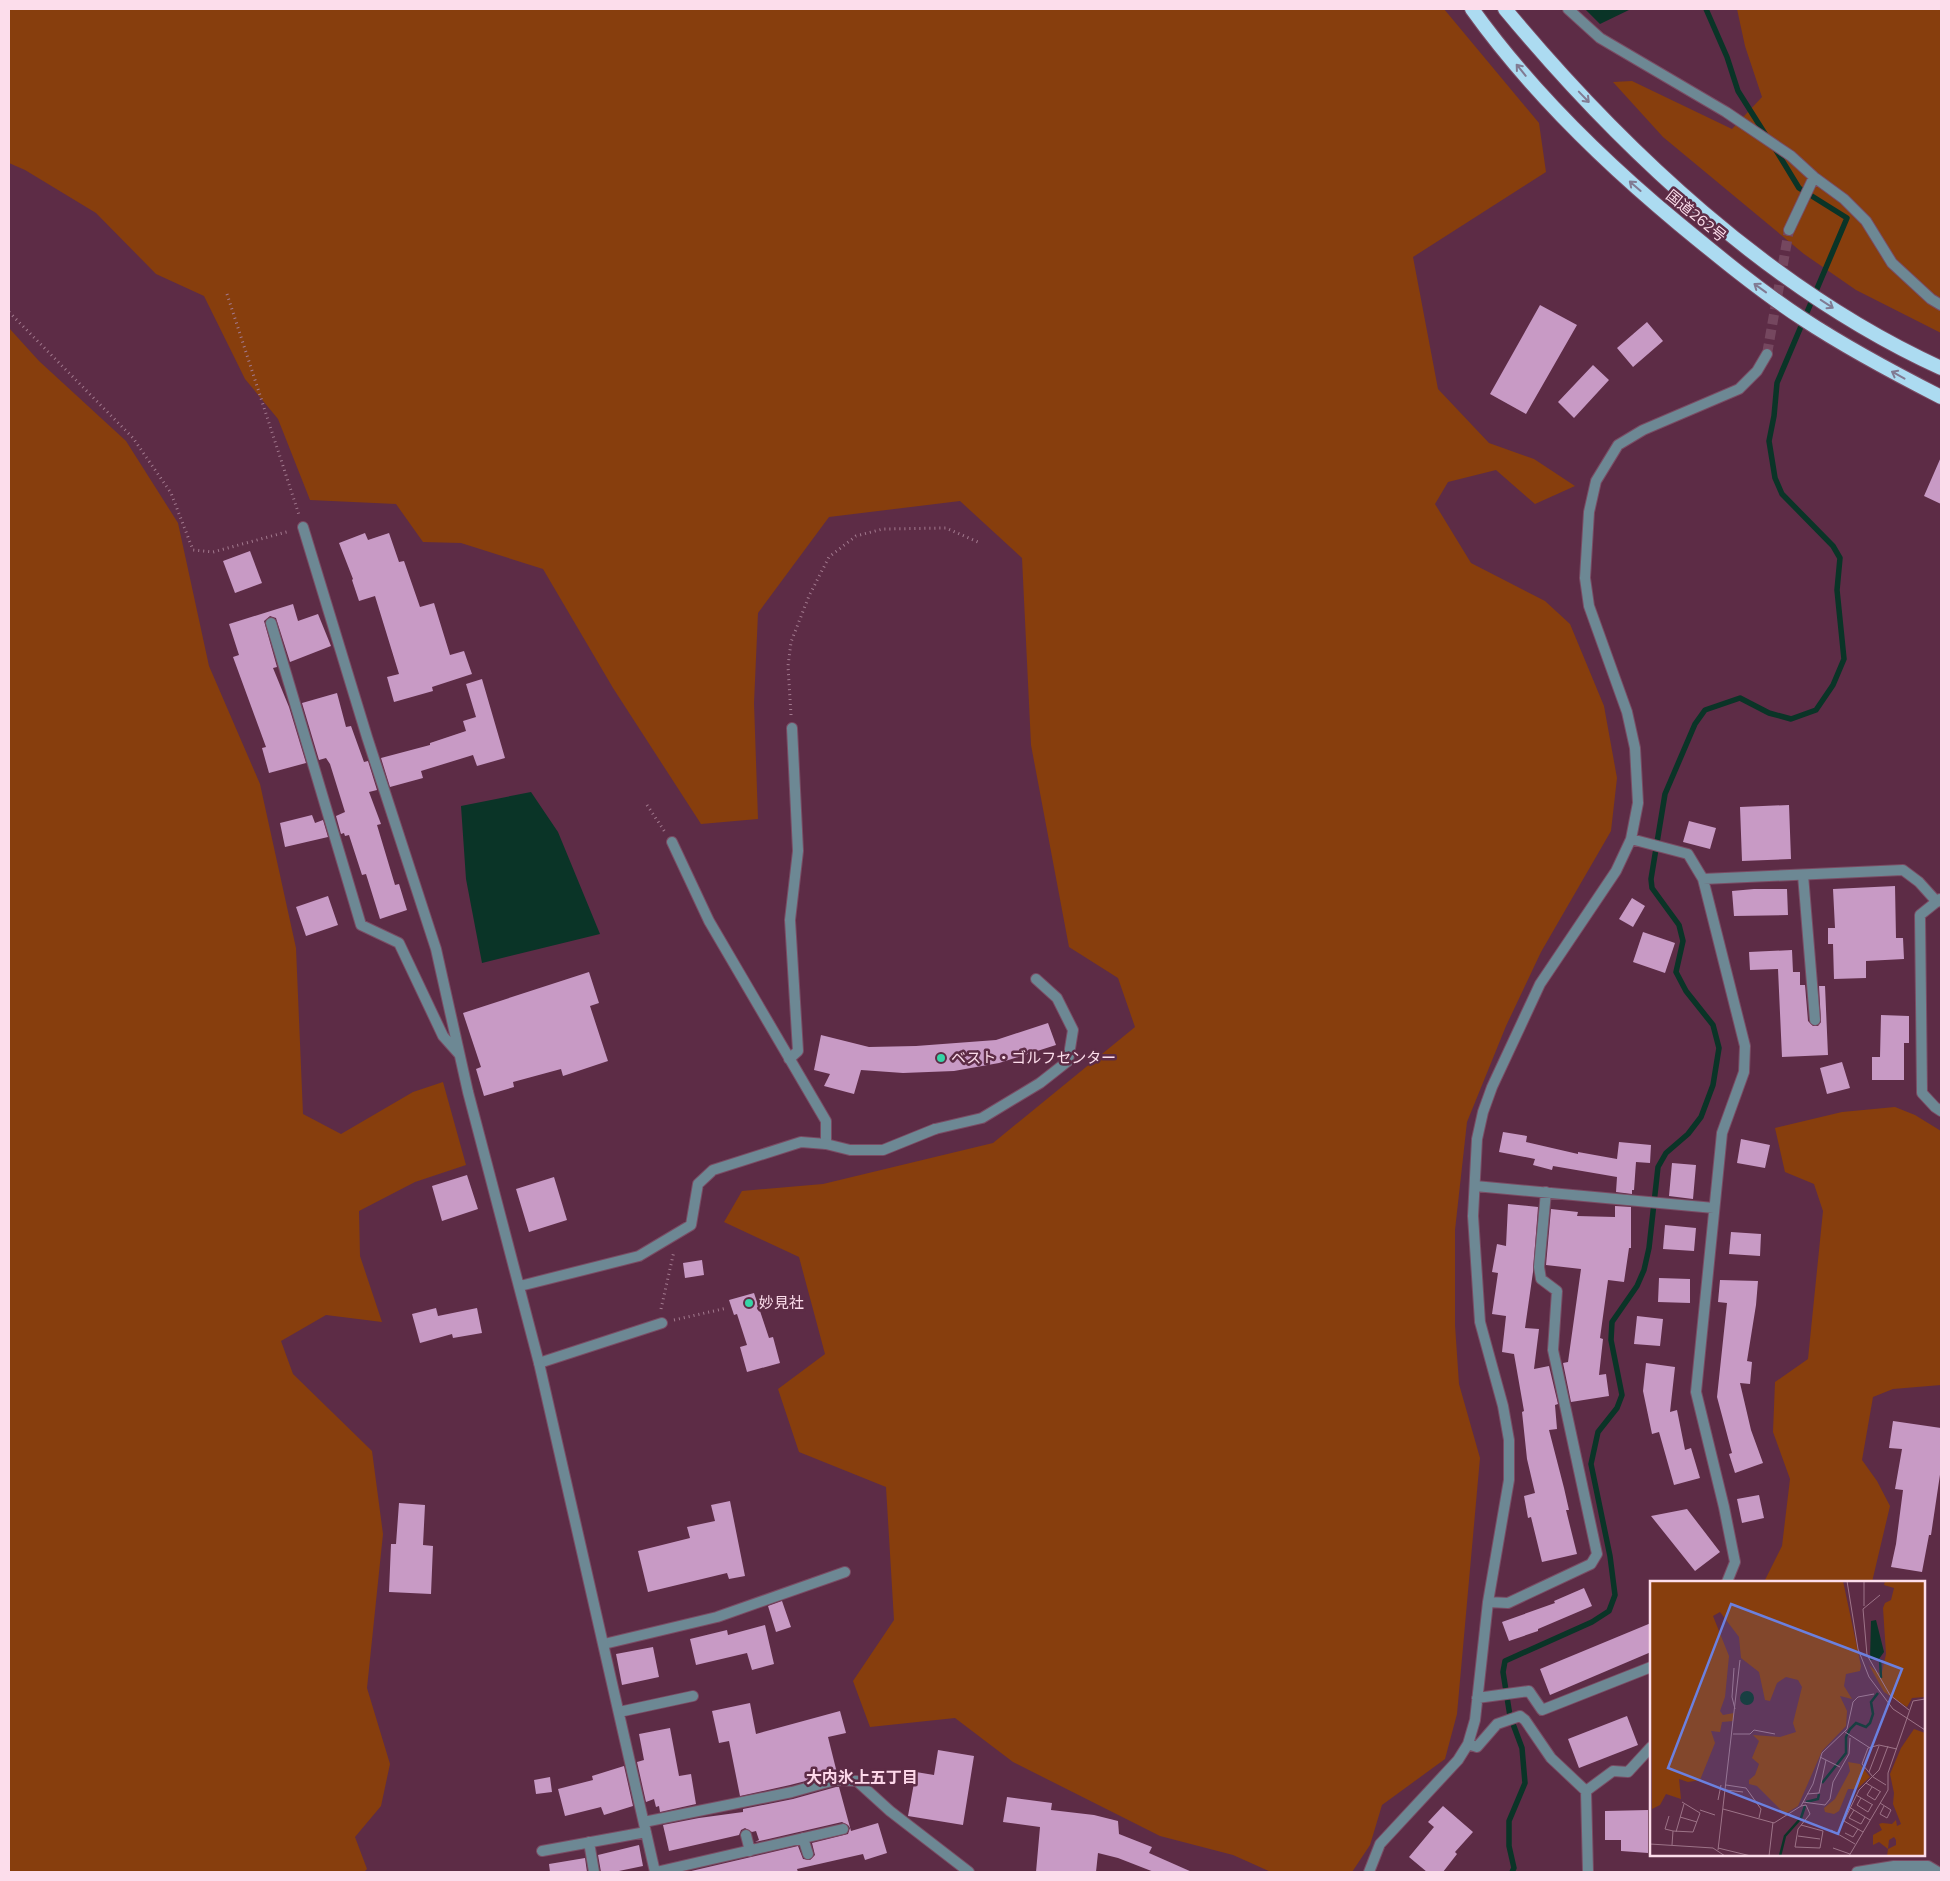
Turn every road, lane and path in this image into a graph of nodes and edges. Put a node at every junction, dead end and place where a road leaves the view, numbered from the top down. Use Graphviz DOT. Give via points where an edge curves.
graph roads {
  1 [pos="1472,9"];
  2 [pos="1505,9"];
  3 [pos="1568,9"];
  4 [pos="1814,177"];
  5 [pos="1789,230"];
  6 [pos="227,294"];
  7 [pos="1941,304"];
  8 [pos="9,312"];
  9 [pos="1767,354"];
  10 [pos="1941,368"];
  11 [pos="1941,397"];
  12 [pos="303,528"];
  13 [pos="978,542"];
  14 [pos="271,623"];
  15 [pos="792,728"];
  16 [pos="647,805"];
  17 [pos="1630,839"];
  18 [pos="672,842"];
  19 [pos="1803,875"];
  20 [pos="1703,879"];
  21 [pos="1939,900"];
  22 [pos="1036,979"];
  23 [pos="1814,1020"];
  24 [pos="460,1055"];
  25 [pos="789,1059"];
  26 [pos="1941,1111"];
  27 [pos="826,1144"];
  28 [pos="1475,1186"];
  29 [pos="1546,1192"];
  30 [pos="1714,1208"];
  31 [pos="674,1234"];
  32 [pos="520,1286"];
  33 [pos="727,1308"];
  34 [pos="662,1323"];
  35 [pos="539,1363"];
  36 [pos="845,1572"];
  37 [pos="1727,1581"];
  38 [pos="1488,1602"];
  39 [pos="604,1644"];
  40 [pos="1650,1667"];
  41 [pos="693,1696"];
  42 [pos="1477,1698"];
  43 [pos="619,1712"];
  44 [pos="1468,1744"];
  45 [pos="1650,1748"];
  46 [pos="1586,1791"];
  47 [pos="645,1827"];
  48 [pos="843,1829"];
  49 [pos="746,1834"];
  50 [pos="803,1838"];
  51 [pos="589,1842"];
  52 [pos="750,1850"];
  53 [pos="542,1851"];
  54 [pos="808,1854"];
  55 [pos="594,1872"];
  56 [pos="656,1872"];
  57 [pos="969,1872"];
  58 [pos="1369,1872"];
  59 [pos="1588,1872"];
  60 [pos="1857,1872"];
  61 [pos="1938,1872"];
  11 -- 1 [label="highway, 国道262号, one-way" via="1803,319 1663,210 1601,156 1530,82"];
  2 -- 10 [label="highway, 国道262号, one-way" via="1622,137 1708,216 1792,282 1864,327"];
  3 -- 4 [label="street" via="1600,38 1765,137"];
  4 -- 5 [label="street"];
  4 -- 7 [label="street" via="1850,204 1866,221 1892,262 1931,299"];
  6 -- 12 [label="path"];
  8 -- 12 [label="path" via="133,438 171,493 193,550 213,552"];
  9 -- 17 [label="street" via="1740,389 1643,430 1618,445 1596,481 1585,578 1589,606 1627,712 1635,748 1638,803"];
  12 -- 24 [label="street" via="366,737 436,949"];
  13 -- 15 [label="path" via="946,528 883,530 856,536 830,557 809,596 791,642 788,666"];
  14 -- 24 [label="street" via="362,925 399,943 443,1036"];
  15 -- 25 [label="street" via="798,851 790,920 798,1051"];
  16 -- 18 [label="path"];
  17 -- 20 [label="street" via="1688,854"];
  17 -- 28 [label="street" via="1616,871 1540,984 1492,1087 1477,1139"];
  18 -- 25 [label="street" via="709,921"];
  19 -- 20 [label="street"];
  19 -- 21 [label="street" via="1903,870"];
  19 -- 23 [label="street"];
  20 -- 30 [label="street" via="1746,1046 1744,1072 1722,1133"];
  21 -- 26 [label="street" via="1920,915 1922,1093"];
  22 -- 27 [label="street" via="1057,998 1074,1030 1068,1061 1040,1083 982,1118 935,1129 883,1150 850,1150"];
  24 -- 32 [label="street"];
  25 -- 27 [label="street" via="826,1121"];
  27 -- 31 [label="street" via="801,1142 713,1170 698,1184 691,1224"];
  28 -- 29 [label="street"];
  28 -- 38 [label="street" via="1473,1216 1480,1322 1509,1440 1509,1480"];
  29 -- 30 [label="street"];
  29 -- 38 [label="street" via="1539,1267 1541,1279 1557,1291 1553,1350 1598,1554 1591,1564 1508,1603"];
  30 -- 37 [label="street" via="1696,1392 1735,1562"];
  31 -- 32 [label="street" via="639,1256"];
  31 -- 34 [label="path" via="675,1245 660,1312"];
  32 -- 35 [label="street"];
  33 -- 34 [label="path"];
  34 -- 35 [label="street"];
  35 -- 39 [label="street"];
  36 -- 39 [label="street" via="717,1617"];
  38 -- 42 [label="street"];
  39 -- 43 [label="street"];
  40 -- 42 [label="street" via="1542,1710 1529,1691"];
  41 -- 43 [label="street"];
  42 -- 44 [label="street"];
  43 -- 47 [label="street"];
  44 -- 46 [label="street" via="1477,1747 1497,1724 1520,1716 1551,1758"];
  44 -- 58 [label="street" via="1458,1760 1380,1844"];
  45 -- 46 [label="street" via="1628,1772 1613,1771"];
  46 -- 59 [label="street"];
  47 -- 51 [label="street"];
  47 -- 56 [label="street"];
  47 -- 57 [label="street" via="835,1780 857,1781"];
  48 -- 50 [label="street"];
  49 -- 52 [label="street"];
  50 -- 52 [label="street"];
  50 -- 54 [label="street"];
  51 -- 53 [label="street"];
  51 -- 55 [label="street"];
  52 -- 56 [label="street"];
  60 -- 61 [label="street" via="1894,1866 1928,1866"];
}
